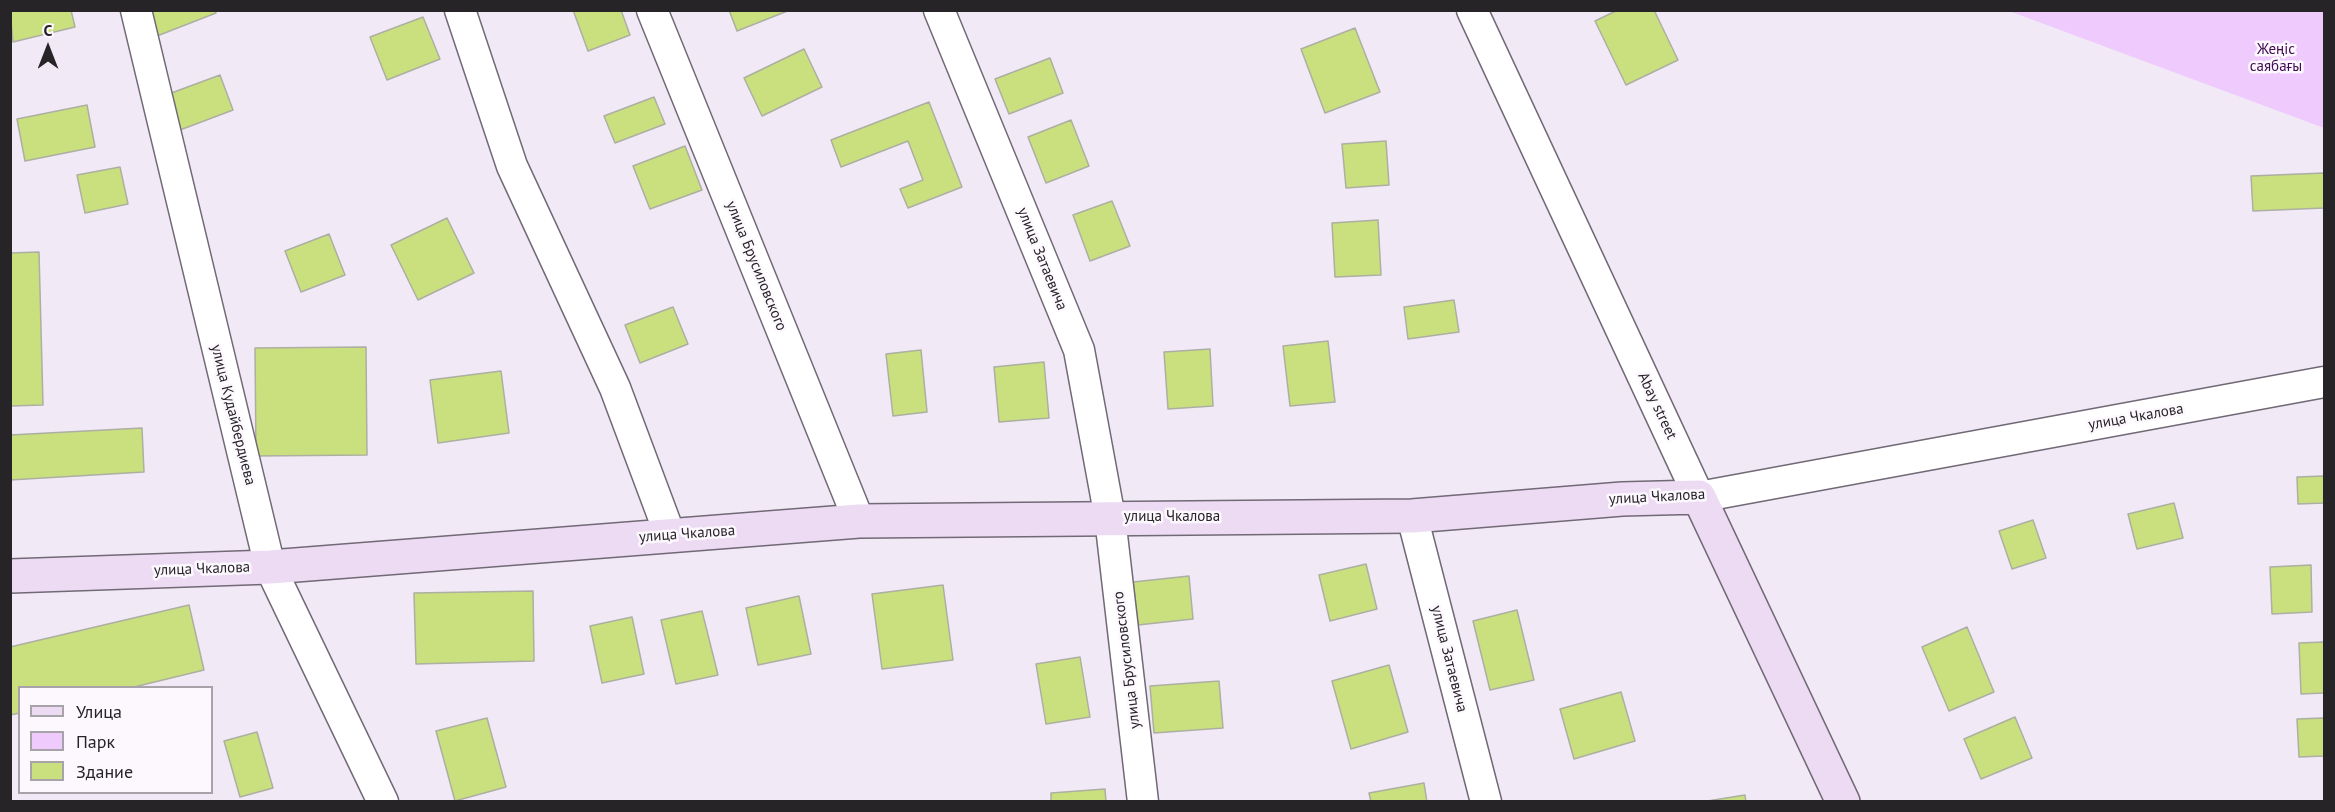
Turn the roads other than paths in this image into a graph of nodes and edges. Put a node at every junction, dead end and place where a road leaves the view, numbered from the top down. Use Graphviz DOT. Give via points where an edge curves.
graph roads {
  1 [pos="136,10"];
  2 [pos="460,10"];
  3 [pos="652,10"];
  4 [pos="939,10"];
  5 [pos="1472,10"];
  6 [pos="2325,382"];
  7 [pos="1699,497"];
  8 [pos="1412,516"];
  9 [pos="1110,518"];
  10 [pos="859,521"];
  11 [pos="670,535"];
  12 [pos="270,567"];
  13 [pos="10,576"];
  14 [pos="383,801"];
  15 [pos="1143,801"];
  16 [pos="1486,801"];
  17 [pos="1843,801"];
  1 -- 12 [label="street, улица Кудайбердиева"];
  2 -- 11 [label="street" via="512,166 615,388"];
  3 -- 10 [label="street, улица Брусиловского"];
  4 -- 9 [label="street, улица Затаевича" via="1079,350"];
  5 -- 7 [label="street, Abay street"];
  6 -- 7 [label="street, улица Чкалова"];
  7 -- 8 [label="street, улица Чкалова" via="1622,499"];
  7 -- 17 [label="street, Abay street"];
  8 -- 9 [label="street, улица Чкалова"];
  8 -- 16 [label="street, улица Затаевича"];
  9 -- 10 [label="street, улица Чкалова"];
  9 -- 15 [label="street, улица Брусиловского"];
  10 -- 11 [label="street, улица Чкалова"];
  11 -- 12 [label="street, улица Чкалова"];
  12 -- 13 [label="street, улица Чкалова"];
  12 -- 14 [label="street, улица Кудайбердиева"];
}
